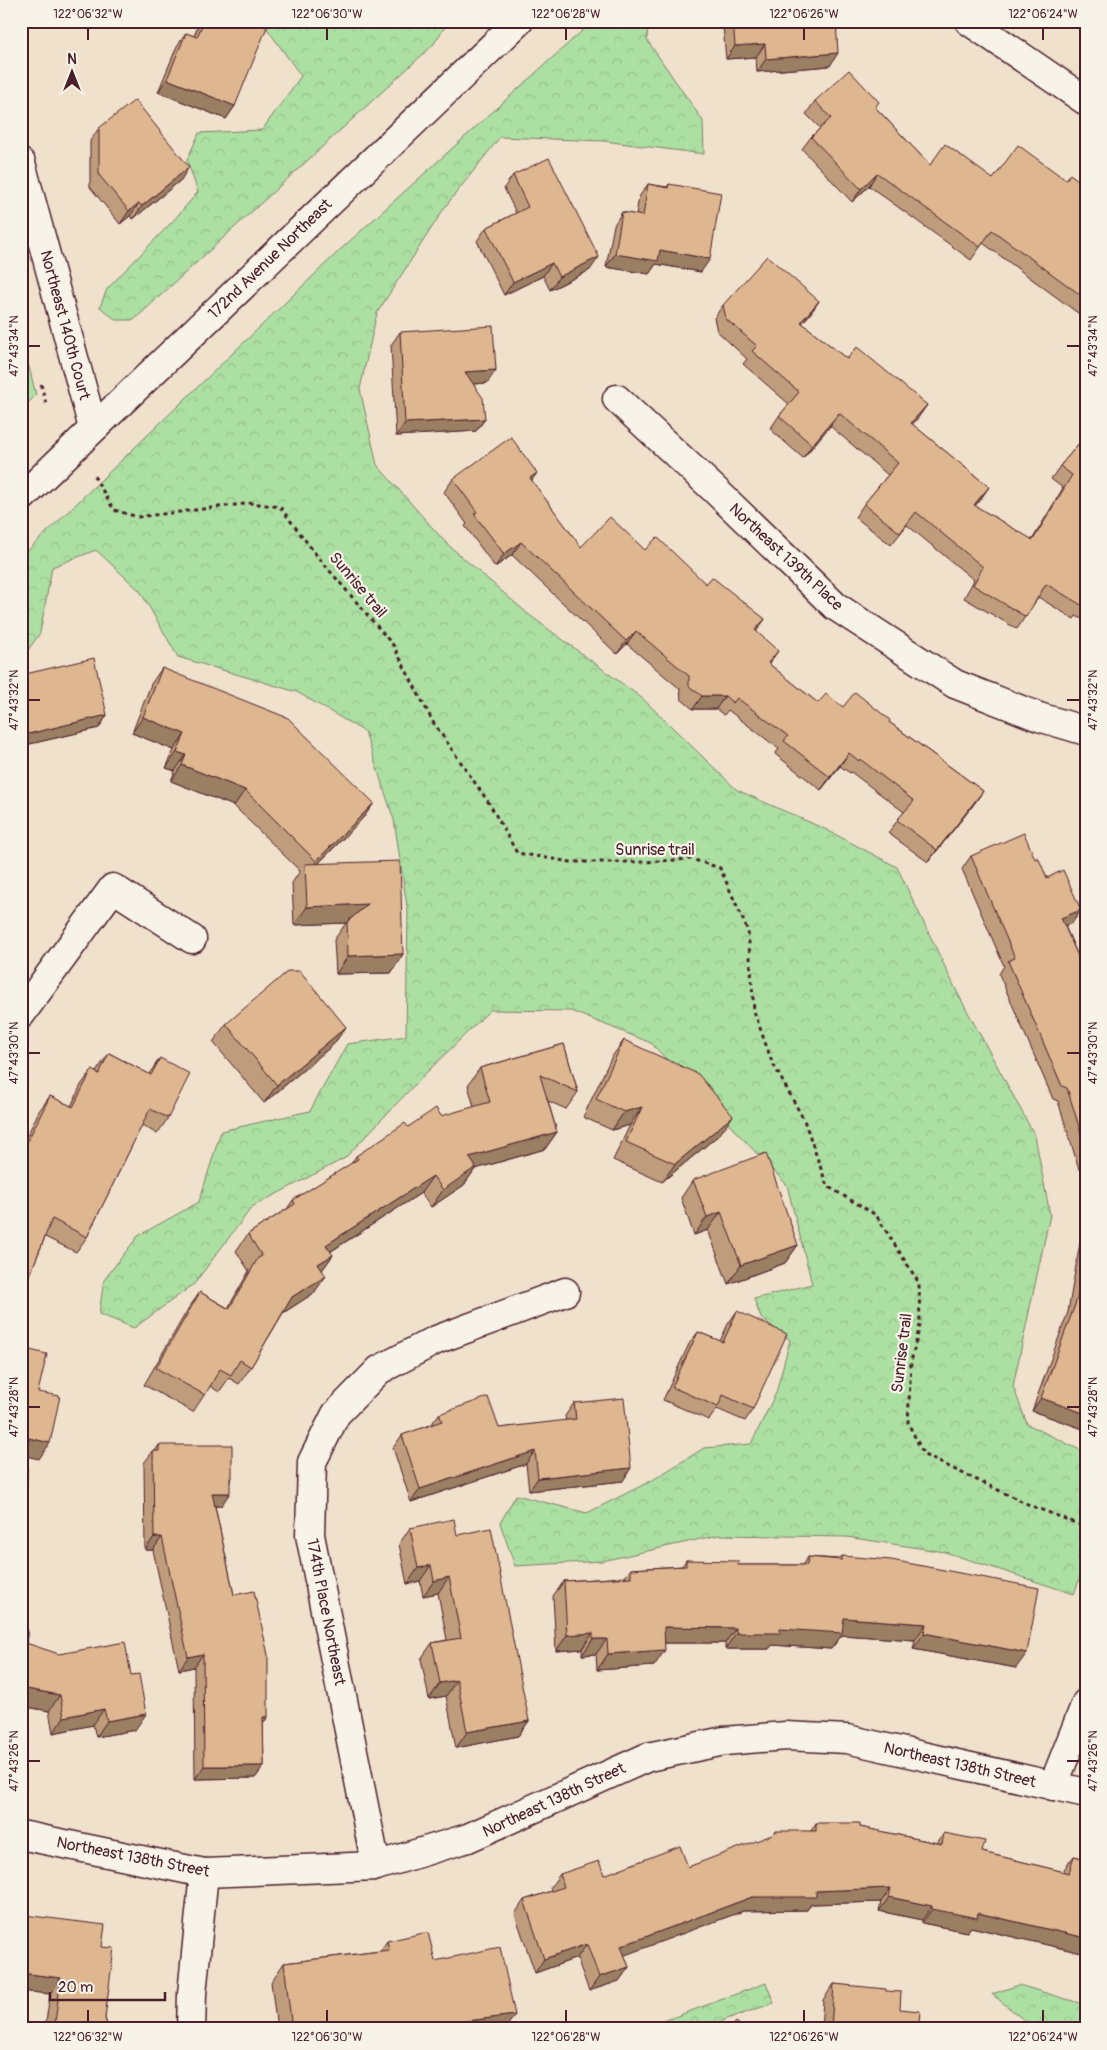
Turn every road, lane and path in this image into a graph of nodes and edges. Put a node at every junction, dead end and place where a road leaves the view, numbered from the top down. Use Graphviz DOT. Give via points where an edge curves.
graph roads {
  1 [pos="519,21"];
  2 [pos="969,21"];
  3 [pos="1086,101"];
  4 [pos="21,163"];
  5 [pos="41,384"];
  6 [pos="616,399"];
  7 [pos="46,404"];
  8 [pos="93,428"];
  9 [pos="93,474"];
  10 [pos="21,498"];
  11 [pos="1086,731"];
  12 [pos="192,939"];
  13 [pos="21,1014"];
  14 [pos="565,1292"];
  15 [pos="1086,1527"];
  16 [pos="1086,1702"];
  17 [pos="1052,1786"];
  18 [pos="1086,1793"];
  19 [pos="21,1835"];
  20 [pos="376,1866"];
  21 [pos="204,1873"];
  22 [pos="192,2029"];
  1 -- 8 [label="street, 172nd Avenue Northeast"];
  2 -- 3 [label="street"];
  4 -- 8 [label="street, Northeast 140th Court"];
  5 -- 7 [label="path"];
  6 -- 11 [label="street, Northeast 139th Place" via="835,606 955,684 1039,717"];
  8 -- 10 [label="street, 172nd Avenue Northeast"];
  9 -- 15 [label="path, Sunrise trail" via="114,510 138,517 252,503 280,507 393,645 433,722 488,802 517,854 571,862 691,859 720,868 748,930 754,1011 772,1062 804,1120 827,1186 876,1215 919,1283 920,1324 911,1362 908,1423 924,1455 1032,1506"];
  12 -- 13 [label="street" via="113,888"];
  14 -- 20 [label="street, 174th Place Northeast" via="436,1340 379,1370 336,1414 312,1462 310,1535"];
  16 -- 17 [label="street"];
  17 -- 18 [label="street, Northeast 138th Street"];
  17 -- 20 [label="street, Northeast 138th Street" via="847,1739 786,1736 724,1741 648,1757 468,1838"];
  19 -- 21 [label="street, Northeast 138th Street"];
  20 -- 21 [label="street, Northeast 138th Street"];
  21 -- 22 [label="street" via="192,1994"];
}
